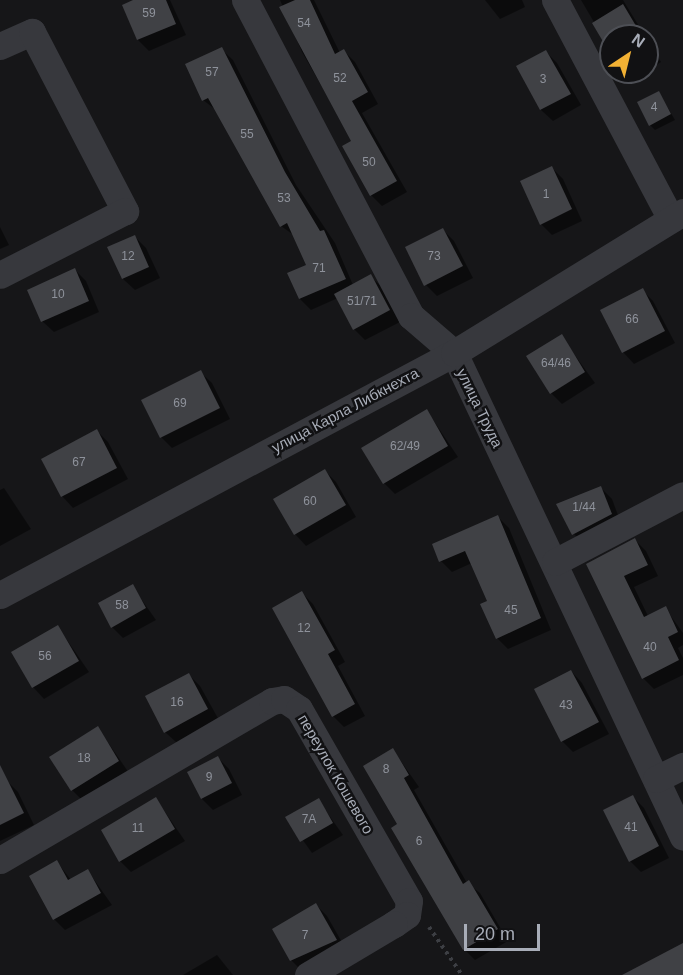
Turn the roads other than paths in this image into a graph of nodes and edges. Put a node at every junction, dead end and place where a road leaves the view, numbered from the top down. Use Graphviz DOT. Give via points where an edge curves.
graph roads {
  1 [pos="245,0"];
  2 [pos="555,0"];
  3 [pos="0,46"];
  4 [pos="677,215"];
  5 [pos="0,275"];
  6 [pos="454,353"];
  7 [pos="683,495"];
  8 [pos="555,562"];
  9 [pos="0,595"];
  10 [pos="683,766"];
  11 [pos="656,779"];
  12 [pos="683,837"];
  13 [pos="0,860"];
  14 [pos="308,975"];
  1 -- 6 [label="street, улица Труда" via="411,316"];
  2 -- 4 [label="street"];
  3 -- 5 [label="street" via="32,32 125,211"];
  4 -- 6 [label="street, улица Карла Либкнехта"];
  6 -- 8 [label="street, улица Труда"];
  6 -- 9 [label="street, улица Карла Либкнехта"];
  7 -- 8 [label="street"];
  8 -- 11 [label="street, улица Труда"];
  10 -- 11 [label="street"];
  11 -- 12 [label="street, улица Труда"];
  13 -- 14 [label="street, переулок Кошевого" via="272,701 284,699 299,709 409,901 406,915 394,924"];
}
